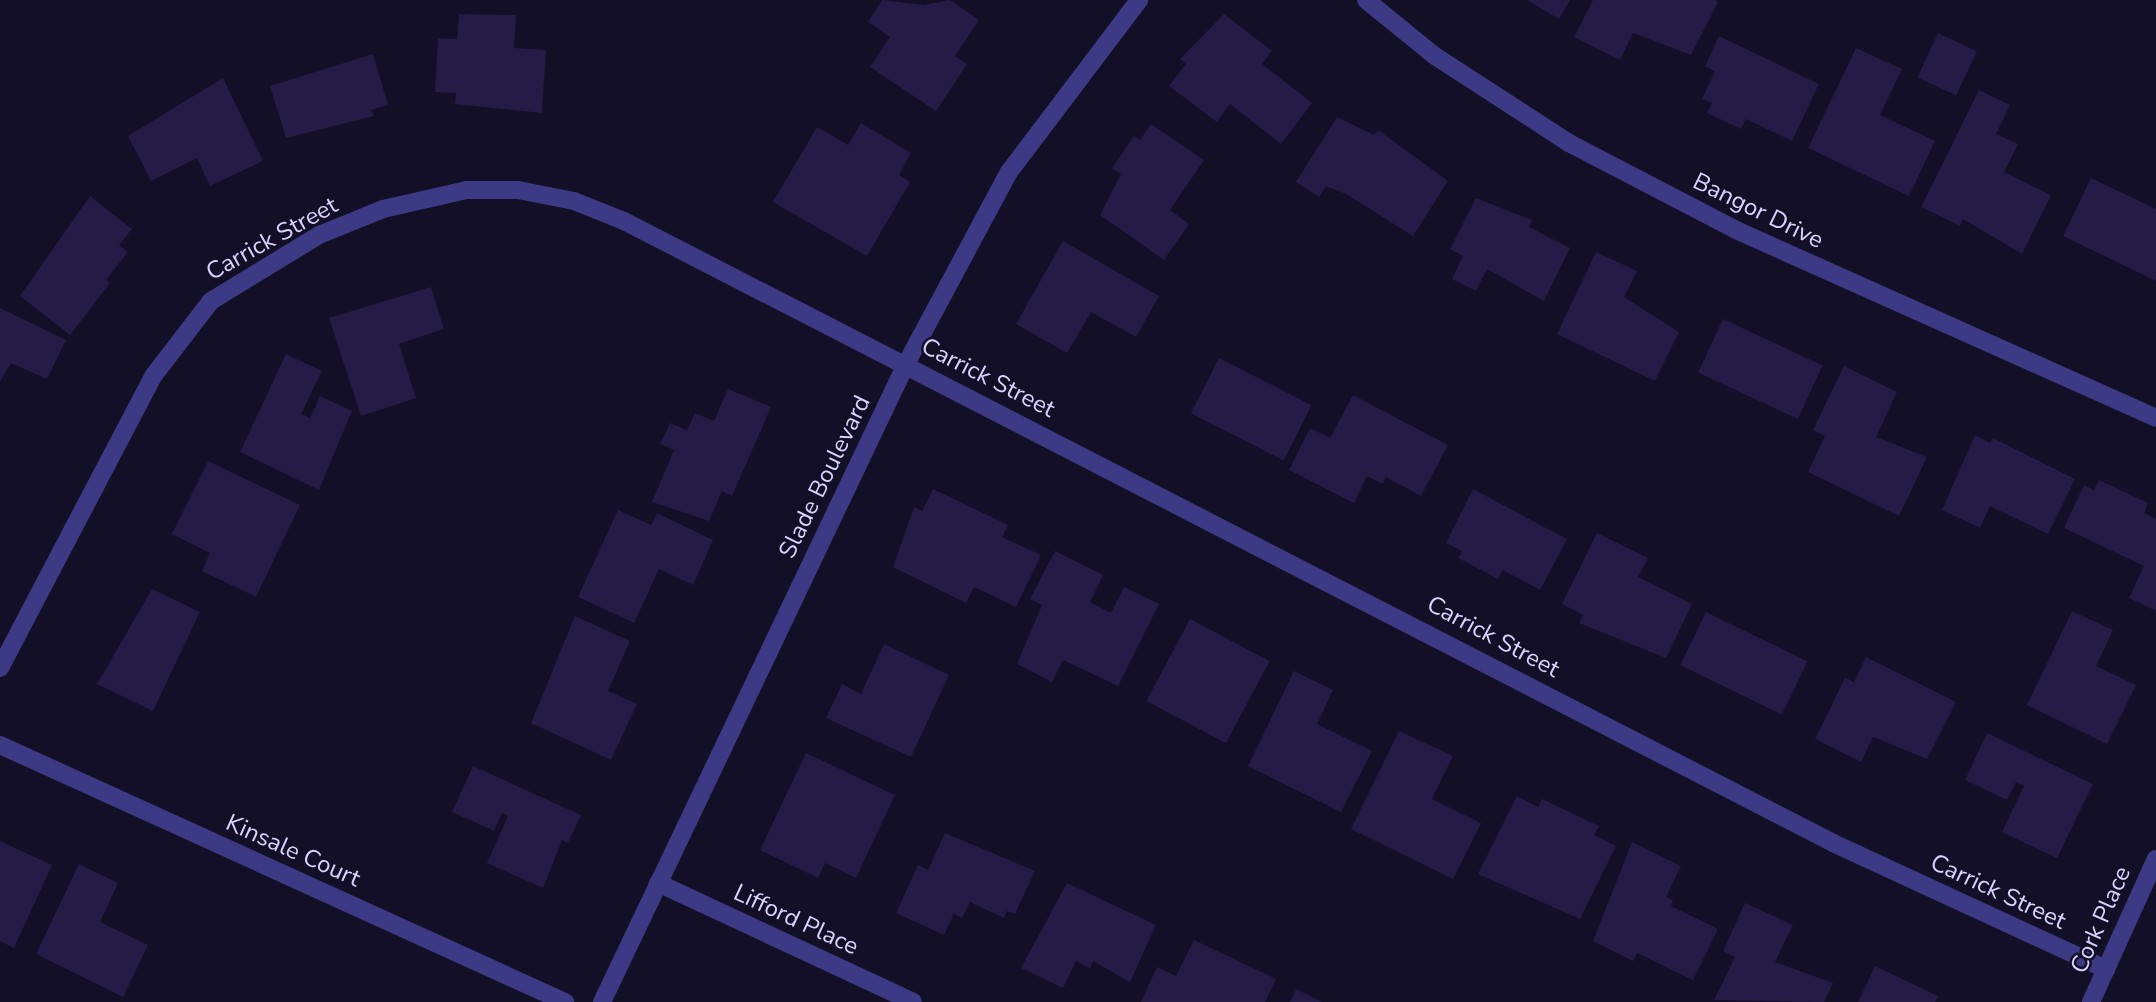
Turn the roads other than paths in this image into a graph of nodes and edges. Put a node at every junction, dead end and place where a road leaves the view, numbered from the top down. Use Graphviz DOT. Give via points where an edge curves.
graph roads {
  1 [pos="1139,0"];
  2 [pos="1366,0"];
  3 [pos="906,364"];
  4 [pos="2156,418"];
  5 [pos="0,668"];
  6 [pos="0,744"];
  7 [pos="2156,859"];
  8 [pos="658,883"];
  9 [pos="2106,969"];
  10 [pos="565,1002"];
  11 [pos="602,1002"];
  12 [pos="913,1002"];
  13 [pos="2091,1002"];
  1 -- 3 [label="street, Slade Boulevard" via="1009,172"];
  2 -- 4 [label="street, Bangor Drive" via="1435,57 1592,155 1736,230"];
  3 -- 5 [label="street, Carrick Street" via="573,201 467,190 383,209 319,235 211,301 155,374"];
  3 -- 8 [label="street, Slade Boulevard"];
  3 -- 9 [label="street, Carrick Street" via="1832,843"];
  6 -- 10 [label="street, Kinsale Court"];
  7 -- 9 [label="street, Cork Place"];
  8 -- 11 [label="street, Slade Boulevard"];
  8 -- 12 [label="street, Lifford Place"];
  9 -- 13 [label="street, Cork Place"];
}
